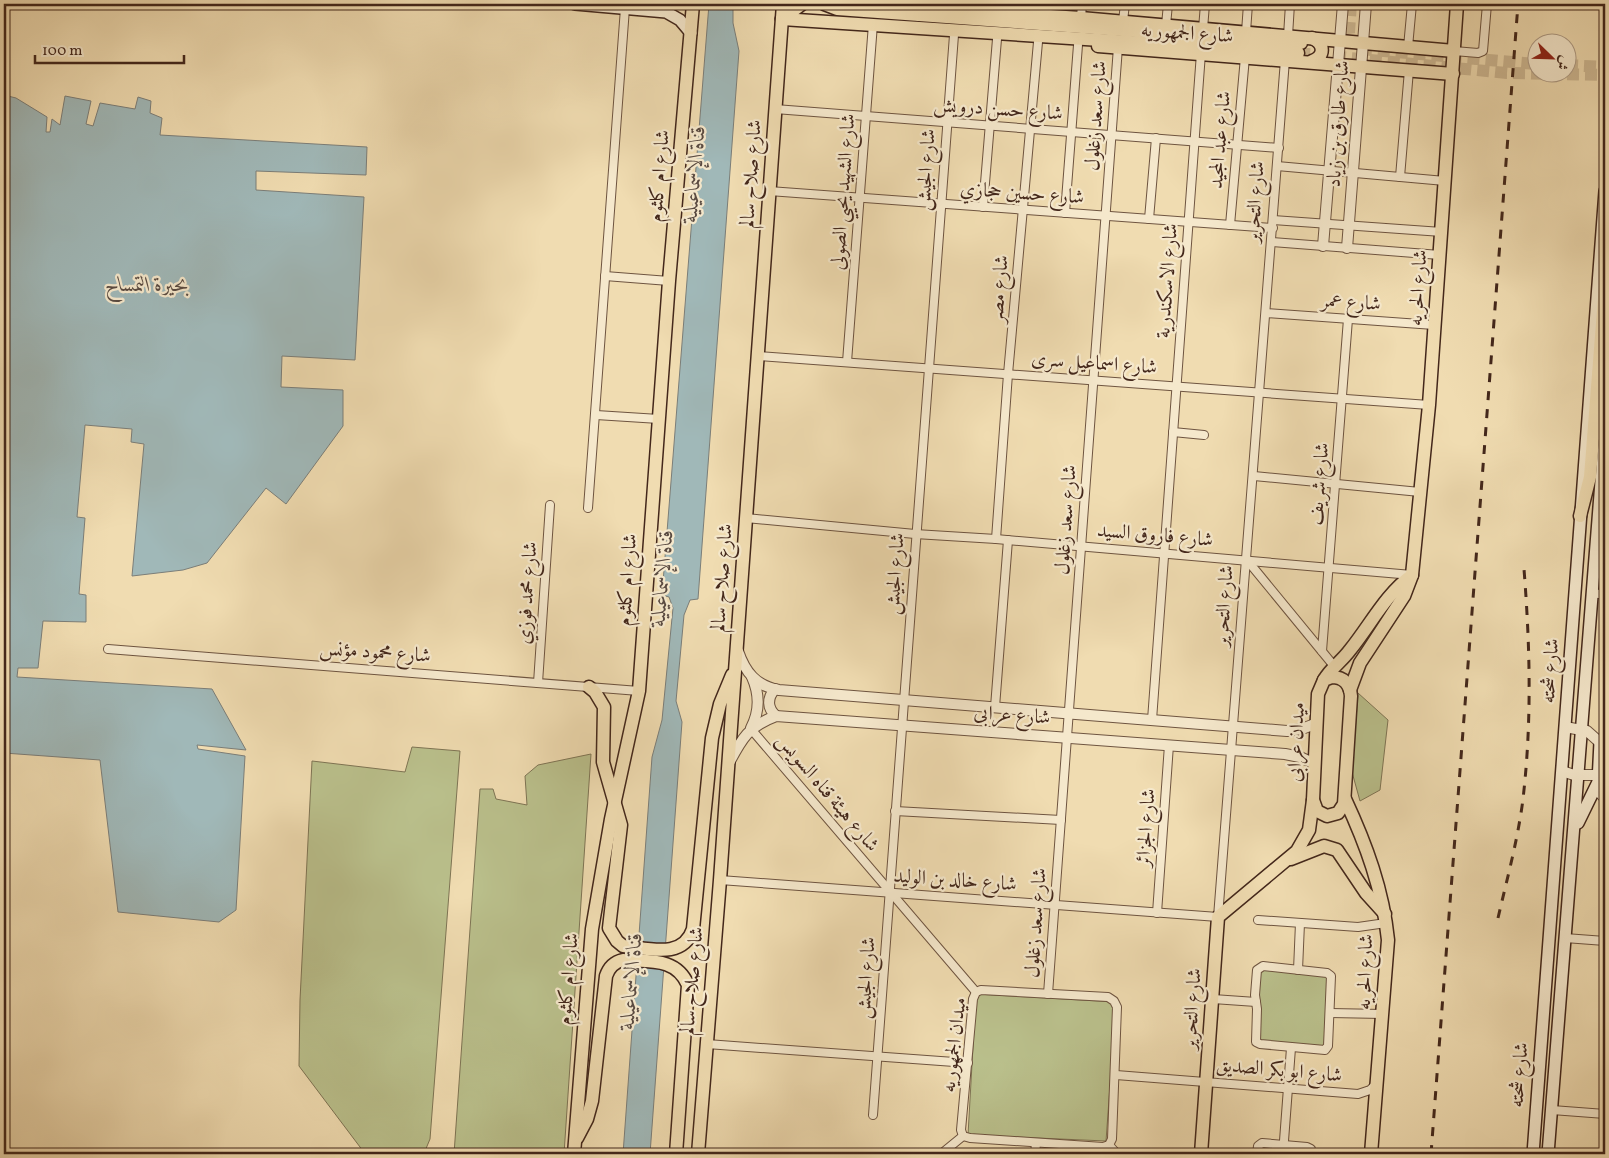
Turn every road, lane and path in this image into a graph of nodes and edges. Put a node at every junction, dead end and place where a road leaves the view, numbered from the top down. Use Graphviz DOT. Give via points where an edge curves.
graph roads {
  1 [pos="575,4"];
  2 [pos="693,4"];
  3 [pos="783,4"];
  4 [pos="802,4"];
  5 [pos="824,4"];
  6 [pos="1082,4"];
  7 [pos="1125,4"];
  8 [pos="1168,4"];
  9 [pos="1205,4"];
  10 [pos="1248,4"];
  11 [pos="1290,4"];
  12 [pos="1343,4"];
  13 [pos="1366,4"];
  14 [pos="1412,4"];
  15 [pos="1457,4"];
  16 [pos="1487,4"];
  17 [pos="957,7"];
  18 [pos="626,8"];
  19 [pos="888,8"];
  20 [pos="998,8"];
  21 [pos="1040,9"];
  22 [pos="1081,18"];
  23 [pos="782,19"];
  24 [pos="919,21"];
  25 [pos="1123,22"];
  26 [pos="873,24"];
  27 [pos="1166,25"];
  28 [pos="1203,29"];
  29 [pos="1246,32"];
  30 [pos="691,33"];
  31 [pos="954,35"];
  32 [pos="1288,36"];
  33 [pos="997,38"];
  34 [pos="1340,40"];
  35 [pos="1038,42"];
  36 [pos="1363,42"];
  37 [pos="1078,44"];
  38 [pos="1304,44"];
  39 [pos="1408,47"];
  40 [pos="1118,48"];
  41 [pos="1454,51"];
  42 [pos="1201,54"];
  43 [pos="1245,57"];
  44 [pos="1286,60"];
  45 [pos="1312,61"];
  46 [pos="1339,65"];
  47 [pos="1362,66"];
  48 [pos="1409,70"];
  49 [pos="1452,74"];
  50 [pos="775,109"];
  51 [pos="866,116"];
  52 [pos="947,122"];
  53 [pos="990,126"];
  54 [pos="1030,129"];
  55 [pos="1071,132"];
  56 [pos="1112,135"];
  57 [pos="1156,138"];
  58 [pos="1195,141"];
  59 [pos="1237,145"];
  60 [pos="1279,148"];
  61 [pos="1277,166"];
  62 [pos="1329,170"];
  63 [pos="1353,173"];
  64 [pos="1400,177"];
  65 [pos="1445,181"];
  66 [pos="769,191"];
  67 [pos="1605,191"];
  68 [pos="859,198"];
  69 [pos="940,204"];
  70 [pos="983,207"];
  71 [pos="1023,210"];
  72 [pos="1065,213"];
  73 [pos="1106,216"];
  74 [pos="1149,219"];
  75 [pos="1273,220"];
  76 [pos="1189,222"];
  77 [pos="1324,223"];
  78 [pos="1230,225"];
  79 [pos="1349,225"];
  80 [pos="1272,228"];
  81 [pos="1442,232"];
  82 [pos="1272,242"];
  83 [pos="1322,246"];
  84 [pos="1347,248"];
  85 [pos="1440,255"];
  86 [pos="605,276"];
  87 [pos="669,281"];
  88 [pos="1605,285"];
  89 [pos="1266,313"];
  90 [pos="1348,319"];
  91 [pos="1434,325"];
  92 [pos="758,356"];
  93 [pos="847,362"];
  94 [pos="928,368"];
  95 [pos="1008,374"];
  96 [pos="1094,380"];
  97 [pos="1177,387"];
  98 [pos="1260,393"];
  99 [pos="1343,399"];
  100 [pos="1429,405"];
  101 [pos="596,415"];
  102 [pos="659,419"];
  103 [pos="1605,431"];
  104 [pos="1173,432"];
  105 [pos="1204,435"];
  106 [pos="1254,476"];
  107 [pos="1336,484"];
  108 [pos="1420,492"];
  109 [pos="550,505"];
  110 [pos="588,508"];
  111 [pos="1580,516"];
  112 [pos="746,518"];
  113 [pos="915,534"];
  114 [pos="996,539"];
  115 [pos="1008,540"];
  116 [pos="1082,546"];
  117 [pos="1165,553"];
  118 [pos="1247,560"];
  119 [pos="1329,568"];
  120 [pos="1412,575"];
  121 [pos="1593,594"];
  122 [pos="1605,595"];
  123 [pos="108,649"];
  124 [pos="737,649"];
  125 [pos="1322,651"];
  126 [pos="1334,666"];
  127 [pos="736,669"];
  128 [pos="752,677"];
  129 [pos="1324,680"];
  130 [pos="538,683"];
  131 [pos="589,687"];
  132 [pos="775,689"];
  133 [pos="1350,690"];
  134 [pos="639,691"];
  135 [pos="904,700"];
  136 [pos="995,707"];
  137 [pos="1070,713"];
  138 [pos="776,716"];
  139 [pos="1152,720"];
  140 [pos="1317,722"];
  141 [pos="902,725"];
  142 [pos="1234,726"];
  143 [pos="1565,727"];
  144 [pos="751,729"];
  145 [pos="1581,729"];
  146 [pos="1068,737"];
  147 [pos="1169,745"];
  148 [pos="1603,745"];
  149 [pos="1231,750"];
  150 [pos="1315,764"];
  151 [pos="727,766"];
  152 [pos="1562,772"];
  153 [pos="1578,775"];
  154 [pos="1602,775"];
  155 [pos="1595,789"];
  156 [pos="1345,799"];
  157 [pos="1313,800"];
  158 [pos="1605,800"];
  159 [pos="615,801"];
  160 [pos="895,811"];
  161 [pos="1062,820"];
  162 [pos="1574,831"];
  163 [pos="1288,860"];
  164 [pos="720,880"];
  165 [pos="890,892"];
  166 [pos="1055,905"];
  167 [pos="1157,913"];
  168 [pos="1218,917"];
  169 [pos="1386,918"];
  170 [pos="1258,920"];
  171 [pos="1300,923"];
  172 [pos="1565,938"];
  173 [pos="1605,941"];
  174 [pos="1298,970"];
  175 [pos="976,992"];
  176 [pos="1048,994"];
  177 [pos="1213,999"];
  178 [pos="1256,1002"];
  179 [pos="1330,1013"];
  180 [pos="1383,1014"];
  181 [pos="707,1044"];
  182 [pos="1291,1048"];
  183 [pos="878,1056"];
  184 [pos="968,1063"];
  185 [pos="1116,1075"];
  186 [pos="1206,1082"];
  187 [pos="1377,1083"];
  188 [pos="1288,1088"];
  189 [pos="1552,1110"];
  190 [pos="1605,1114"];
  191 [pos="873,1115"];
  192 [pos="963,1136"];
  193 [pos="1036,1143"];
  194 [pos="1108,1145"];
  195 [pos="1284,1145"];
  196 [pos="574,1148"];
  197 [pos="676,1154"];
  198 [pos="698,1154"];
  199 [pos="942,1154"];
  200 [pos="1035,1154"];
  201 [pos="1116,1154"];
  202 [pos="1201,1154"];
  203 [pos="1257,1154"];
  204 [pos="1283,1154"];
  205 [pos="1311,1154"];
  206 [pos="1371,1154"];
  207 [pos="1533,1154"];
  208 [pos="1548,1154"];
  1 -- 18 [label="main road"];
  2 -- 30 [label="main road, شارع ام كلثوم"];
  3 -- 23 [label="main road, شارع صلاح سالم"];
  4 -- 23 [label="main road"];
  5 -- 19 [label="main road, شارع الجمهوريه" via="832,9"];
  6 -- 22 [label="street"];
  7 -- 25 [label="street"];
  8 -- 27 [label="street"];
  9 -- 28 [label="street"];
  10 -- 29 [label="street"];
  11 -- 32 [label="street"];
  12 -- 34 [label="street, شارع طارق بن زياد"];
  13 -- 36 [label="street, شارع طارق بن زياد"];
  14 -- 39 [label="street"];
  15 -- 41 [label="main road, شارع الحريه"];
  16 -- 41 [label="street" via="1483,50 1478,53"];
  17 -- 20 [label="main road, شارع الجمهوريه"];
  17 -- 24 [label="main road, شارع الجمهوريه" via="931,8"];
  18 -- 30 [label="main road" via="666,12 680,20"];
  18 -- 86 [label="street"];
  19 -- 24 [label="main road, شارع الجمهوريه"];
  20 -- 21 [label="main road, شارع الجمهوريه"];
  21 -- 22 [label="main road, شارع الجمهوريه"];
  22 -- 25 [label="main road, شارع الجمهوريه"];
  23 -- 26 [label="main road, شارع الجمهوريه"];
  23 -- 50 [label="main road, شارع صلاح سالم"];
  24 -- 26 [label="main road, شارع الجمهوريه"];
  24 -- 31 [label="main road, شارع الجمهوريه" via="932,33"];
  24 -- 38 [label="main road, شارع الجمهوريه"];
  25 -- 27 [label="main road, شارع الجمهوريه"];
  26 -- 51 [label="street, شارع الشهيد يحيي الصولى"];
  27 -- 28 [label="main road, شارع الجمهوريه"];
  28 -- 29 [label="main road, شارع الجمهوريه"];
  29 -- 32 [label="main road, شارع الجمهوريه"];
  30 -- 87 [label="main road, شارع ام كلثوم"];
  31 -- 33 [label="main road, شارع الجمهوريه"];
  31 -- 52 [label="street, شارع الجيش"];
  32 -- 38 [label="main road, شارع الجمهوريه"];
  33 -- 35 [label="main road, شارع الجمهوريه"];
  33 -- 53 [label="street"];
  34 -- 36 [label="main road, شارع الجمهوريه"];
  34 -- 38 [label="main road, شارع الجمهوريه"];
  34 -- 46 [label="street, شارع طارق بن زياد"];
  35 -- 37 [label="main road, شارع الجمهوريه"];
  35 -- 54 [label="street, شارع مصر"];
  36 -- 39 [label="main road, شارع الجمهوريه"];
  36 -- 47 [label="street, شارع طارق بن زياد"];
  37 -- 40 [label="main road, شارع الجمهوريه"];
  37 -- 55 [label="street"];
  38 -- 45 [label="main road" via="1322,46 1318,59"];
  39 -- 41 [label="main road, شارع الجمهوريه"];
  40 -- 42 [label="main road, شارع الجمهوريه"];
  40 -- 56 [label="street, شارع سعد زغلول"];
  41 -- 49 [label="main road, شارع الحريه"];
  42 -- 43 [label="main road, شارع الجمهوريه"];
  42 -- 58 [label="street, شارع الاسكندرية"];
  43 -- 44 [label="main road, شارع الجمهوريه"];
  43 -- 59 [label="street, شارع عبد المجيد"];
  44 -- 45 [label="main road, شارع الجمهوريه"];
  44 -- 60 [label="street, شارع التحرير"];
  45 -- 46 [label="main road, شارع الجمهوريه"];
  46 -- 47 [label="main road, شارع الجمهوريه"];
  46 -- 62 [label="street, شارع طارق بن زياد"];
  47 -- 48 [label="main road, شارع الجمهوريه"];
  47 -- 63 [label="street, شارع طارق بن زياد"];
  48 -- 49 [label="main road, شارع الجمهوريه"];
  48 -- 64 [label="street"];
  49 -- 65 [label="main road, شارع الحريه"];
  50 -- 51 [label="street, شارع حسن درويش"];
  50 -- 66 [label="main road, شارع صلاح سالم"];
  51 -- 52 [label="street, شارع حسن درويش"];
  51 -- 68 [label="street, شارع الشهيد يحيي الصولى"];
  52 -- 53 [label="street, شارع حسن درويش"];
  52 -- 69 [label="street, شارع الجيش"];
  53 -- 54 [label="street, شارع حسن درويش"];
  53 -- 70 [label="street"];
  54 -- 55 [label="street, شارع حسن درويش"];
  54 -- 71 [label="street, شارع مصر"];
  55 -- 56 [label="street, شارع حسن درويش"];
  55 -- 72 [label="street"];
  56 -- 57 [label="street, شارع حسن درويش"];
  56 -- 73 [label="street, شارع سعد زغلول"];
  57 -- 58 [label="street, شارع حسن درويش"];
  57 -- 74 [label="street"];
  58 -- 59 [label="street, شارع حسن درويش"];
  58 -- 76 [label="street, شارع الاسكندرية"];
  59 -- 60 [label="street, شارع حسن درويش"];
  59 -- 78 [label="street, شارع عبد المجيد"];
  60 -- 61 [label="street, شارع التحرير"];
  61 -- 62 [label="street"];
  61 -- 75 [label="street, شارع التحرير"];
  62 -- 63 [label="street"];
  62 -- 77 [label="street, شارع طارق بن زياد"];
  63 -- 64 [label="street"];
  63 -- 79 [label="street, شارع طارق بن زياد"];
  64 -- 65 [label="street"];
  65 -- 81 [label="main road, شارع الحريه"];
  66 -- 68 [label="street, شارع حسين حجازي"];
  66 -- 92 [label="main road, شارع صلاح سالم"];
  67 -- 111 [label="main road, شارع شحته"];
  68 -- 69 [label="street, شارع حسين حجازي"];
  68 -- 93 [label="street, شارع الشهيد يحيي الصولى"];
  69 -- 70 [label="street, شارع حسين حجازي"];
  69 -- 94 [label="street, شارع الجيش"];
  70 -- 71 [label="street, شارع حسين حجازي"];
  71 -- 72 [label="street, شارع حسين حجازي"];
  71 -- 95 [label="street, شارع مصر"];
  72 -- 73 [label="street, شارع حسين حجازي"];
  73 -- 74 [label="street, شارع حسين حجازي"];
  73 -- 96 [label="street, شارع سعد زغلول"];
  74 -- 76 [label="street, شارع حسين حجازي"];
  75 -- 77 [label="street"];
  75 -- 80 [label="street, شارع التحرير"];
  76 -- 78 [label="street, شارع حسين حجازي"];
  76 -- 97 [label="street, شارع الاسكندرية"];
  77 -- 79 [label="street"];
  77 -- 83 [label="street, شارع طارق بن زياد"];
  78 -- 80 [label="street, شارع حسين حجازي"];
  79 -- 81 [label="street"];
  79 -- 84 [label="street, شارع طارق بن زياد"];
  80 -- 82 [label="street, شارع التحرير"];
  81 -- 85 [label="main road, شارع الحريه"];
  82 -- 83 [label="street"];
  82 -- 89 [label="street, شارع التحرير"];
  83 -- 84 [label="street"];
  84 -- 85 [label="street"];
  85 -- 91 [label="main road, شارع الحريه"];
  86 -- 87 [label="street"];
  86 -- 101 [label="street"];
  87 -- 102 [label="main road, شارع ام كلثوم"];
  88 -- 111 [label="main road" via="1590,477"];
  89 -- 90 [label="street, شارع عمر"];
  89 -- 98 [label="street, شارع التحرير"];
  90 -- 91 [label="street, شارع عمر"];
  90 -- 99 [label="street, شارع شريف"];
  91 -- 100 [label="main road, شارع الحريه"];
  92 -- 93 [label="street, شارع اسماعيل سرى"];
  92 -- 112 [label="main road, شارع صلاح سالم"];
  93 -- 94 [label="street, شارع اسماعيل سرى"];
  94 -- 95 [label="street, شارع اسماعيل سرى"];
  94 -- 113 [label="street, شارع الجيش"];
  95 -- 96 [label="street, شارع اسماعيل سرى"];
  95 -- 114 [label="street, شارع مصر"];
  96 -- 97 [label="street, شارع اسماعيل سرى"];
  96 -- 116 [label="street, شارع سعد زغلول"];
  97 -- 98 [label="street, شارع اسماعيل سرى"];
  97 -- 104 [label="street, شارع الاسكندرية"];
  98 -- 99 [label="street, شارع اسماعيل سرى"];
  98 -- 106 [label="street, شارع التحرير"];
  99 -- 100 [label="street, شارع اسماعيل سرى"];
  99 -- 107 [label="street, شارع شريف"];
  100 -- 108 [label="main road, شارع الحريه"];
  101 -- 102 [label="street"];
  101 -- 110 [label="street"];
  102 -- 134 [label="main road, شارع ام كلثوم"];
  103 -- 121 [label="main road, شارع شحته"];
  104 -- 105 [label="street"];
  104 -- 117 [label="street, شارع الاسكندرية"];
  106 -- 107 [label="street"];
  106 -- 118 [label="street, شارع التحرير"];
  107 -- 108 [label="street"];
  107 -- 119 [label="street, شارع شريف"];
  108 -- 120 [label="main road, شارع الحريه"];
  109 -- 130 [label="street, شارع محمد فوزي"];
  111 -- 143 [label="main road, شارع شحته"];
  112 -- 113 [label="street, شارع فاروق السيد"];
  112 -- 124 [label="main road, شارع صلاح سالم"];
  113 -- 114 [label="street, شارع فاروق السيد"];
  113 -- 135 [label="street, شارع الجيش"];
  114 -- 115 [label="street, شارع فاروق السيد"];
  115 -- 116 [label="street, شارع فاروق السيد"];
  115 -- 136 [label="street"];
  116 -- 117 [label="street, شارع فاروق السيد"];
  116 -- 137 [label="street, شارع سعد زغلول"];
  117 -- 118 [label="street, شارع فاروق السيد"];
  117 -- 139 [label="street, شارع الاسكندرية"];
  118 -- 119 [label="street, شارع فاروق السيد"];
  118 -- 125 [label="street"];
  118 -- 142 [label="street, شارع التحرير"];
  119 -- 120 [label="street, شارع فاروق السيد"];
  119 -- 125 [label="street, شارع شريف"];
  120 -- 126 [label="main road" via="1392,592 1351,649"];
  120 -- 133 [label="main road, شارع الحريه" via="1404,596 1360,663"];
  121 -- 122 [label="street"];
  121 -- 145 [label="main road, شارع شحته"];
  123 -- 130 [label="street, شارع محمود مؤنس"];
  124 -- 127 [label="main road, شارع صلاح سالم"];
  124 -- 128 [label="street" via="743,666"];
  125 -- 126 [label="street"];
  126 -- 129 [label="main road"];
  127 -- 151 [label="main road, شارع صلاح سالم"];
  127 -- 159 [label="main road" via="720,704 712,738 693,929 686,943 672,950 622,946 610,928 621,836"];
  128 -- 132 [label="street, شارع عرابى" via="759,684"];
  128 -- 144 [label="street" via="758,707"];
  129 -- 133 [label="main road, ميدان عرابى" via="1340,678"];
  129 -- 140 [label="main road, ميدان عرابى" via="1318,694"];
  130 -- 131 [label="street, شارع محمود مؤنس"];
  131 -- 134 [label="street, شارع محمود مؤنس"];
  131 -- 159 [label="main road" via="604,707 603,762"];
  132 -- 135 [label="street, شارع عرابى"];
  132 -- 138 [label="street" via="769,703"];
  133 -- 156 [label="main road"];
  134 -- 159 [label="main road, شارع ام كلثوم"];
  135 -- 136 [label="street, شارع عرابى"];
  135 -- 141 [label="street, شارع الجيش"];
  136 -- 137 [label="street, شارع عرابى"];
  137 -- 139 [label="street, شارع عرابى"];
  137 -- 146 [label="street, شارع سعد زغلول"];
  138 -- 141 [label="street, شارع عرابى"];
  138 -- 144 [label="street, شارع عرابى" via="759,722"];
  139 -- 142 [label="street, شارع عرابى"];
  140 -- 142 [label="street, شارع عرابى" via="1287,731"];
  140 -- 150 [label="main road, ميدان عرابى"];
  141 -- 146 [label="street, شارع عرابى"];
  141 -- 160 [label="street, شارع الجيش"];
  142 -- 149 [label="street, شارع التحرير"];
  143 -- 145 [label="street"];
  143 -- 152 [label="main road, شارع شحته"];
  144 -- 151 [label="street, شارع عرابى"];
  144 -- 165 [label="street, شارع هيئة قناه السويس"];
  145 -- 148 [label="street"];
  145 -- 153 [label="main road, شارع شحته"];
  146 -- 147 [label="street, شارع عرابى"];
  146 -- 161 [label="street, شارع سعد زغلول"];
  147 -- 149 [label="street, شارع عرابى"];
  147 -- 167 [label="street, شارع الجزائر"];
  148 -- 154 [label="main road"];
  149 -- 150 [label="street, شارع عرابى" via="1293,754"];
  149 -- 168 [label="street, شارع التحرير"];
  150 -- 157 [label="main road, ميدان عرابى"];
  151 -- 164 [label="main road, شارع صلاح سالم"];
  152 -- 153 [label="street"];
  152 -- 207 [label="main road, شارع شحته"];
  153 -- 154 [label="street"];
  153 -- 162 [label="main road, شارع شحته"];
  154 -- 155 [label="main road"];
  155 -- 158 [label="street"];
  155 -- 162 [label="main road"];
  156 -- 157 [label="main road, ميدان عرابى" via="1338,814 1327,816 1317,811"];
  156 -- 169 [label="main road, شارع الحريه" via="1377,878"];
  157 -- 163 [label="main road" via="1309,830"];
  159 -- 196 [label="main road, شارع ام كلثوم" via="592,930"];
  160 -- 161 [label="street"];
  160 -- 165 [label="street, شارع الجيش"];
  161 -- 166 [label="street, شارع سعد زغلول"];
  162 -- 172 [label="main road, شارع شحته"];
  163 -- 168 [label="main road"];
  163 -- 169 [label="main road" via="1324,846 1337,850"];
  164 -- 165 [label="street, شارع خالد بن الوليد"];
  164 -- 181 [label="main road, شارع صلاح سالم"];
  165 -- 166 [label="street, شارع خالد بن الوليد"];
  165 -- 175 [label="street, شارع هيئة قناه السويس"];
  165 -- 183 [label="street, شارع الجيش"];
  166 -- 167 [label="street, شارع خالد بن الوليد"];
  166 -- 176 [label="street, شارع سعد زغلول"];
  167 -- 168 [label="street, شارع خالد بن الوليد"];
  168 -- 177 [label="main road, شارع التحرير"];
  169 -- 171 [label="street" via="1358,927"];
  169 -- 180 [label="main road, شارع الحريه" via="1388,957"];
  170 -- 171 [label="street"];
  171 -- 174 [label="street"];
  172 -- 173 [label="street"];
  172 -- 189 [label="main road, شارع شحته"];
  174 -- 178 [label="street" via="1260,966"];
  174 -- 179 [label="street" via="1332,976"];
  175 -- 176 [label="street, ميدان الجمهوريه"];
  175 -- 184 [label="street, ميدان الجمهوريه"];
  176 -- 185 [label="street, ميدان الجمهوريه" via="1108,997 1114,1001 1117,1007"];
  177 -- 178 [label="street"];
  177 -- 186 [label="main road, شارع التحرير"];
  178 -- 182 [label="street" via="1256,1042"];
  179 -- 180 [label="street"];
  179 -- 182 [label="street" via="1325,1050"];
  180 -- 187 [label="main road, شارع الحريه"];
  181 -- 183 [label="street"];
  181 -- 198 [label="main road, شارع صلاح سالم"];
  182 -- 188 [label="street"];
  183 -- 184 [label="street"];
  183 -- 191 [label="street, شارع الجيش"];
  184 -- 192 [label="street, ميدان الجمهوريه"];
  185 -- 186 [label="street, شارع ابو بكر الصديق"];
  185 -- 194 [label="street, ميدان الجمهوريه" via="1112,1139"];
  186 -- 188 [label="street, شارع ابو بكر الصديق"];
  186 -- 202 [label="main road, شارع التحرير"];
  187 -- 188 [label="street, شارع ابو بكر الصديق" via="1370,1090 1358,1094"];
  187 -- 206 [label="main road, شارع الحريه"];
  188 -- 195 [label="street"];
  189 -- 190 [label="street"];
  189 -- 208 [label="main road, شارع شحته"];
  192 -- 193 [label="street"];
  192 -- 199 [label="street"];
  193 -- 194 [label="street"];
  193 -- 200 [label="street"];
  194 -- 201 [label="street"];
  195 -- 203 [label="street" via="1262,1143"];
  195 -- 204 [label="street"];
  195 -- 205 [label="street" via="1307,1147"];
  196 -- 197 [label="main road" via="592,1101 606,976 613,964 623,960 670,964 688,985"];
}
